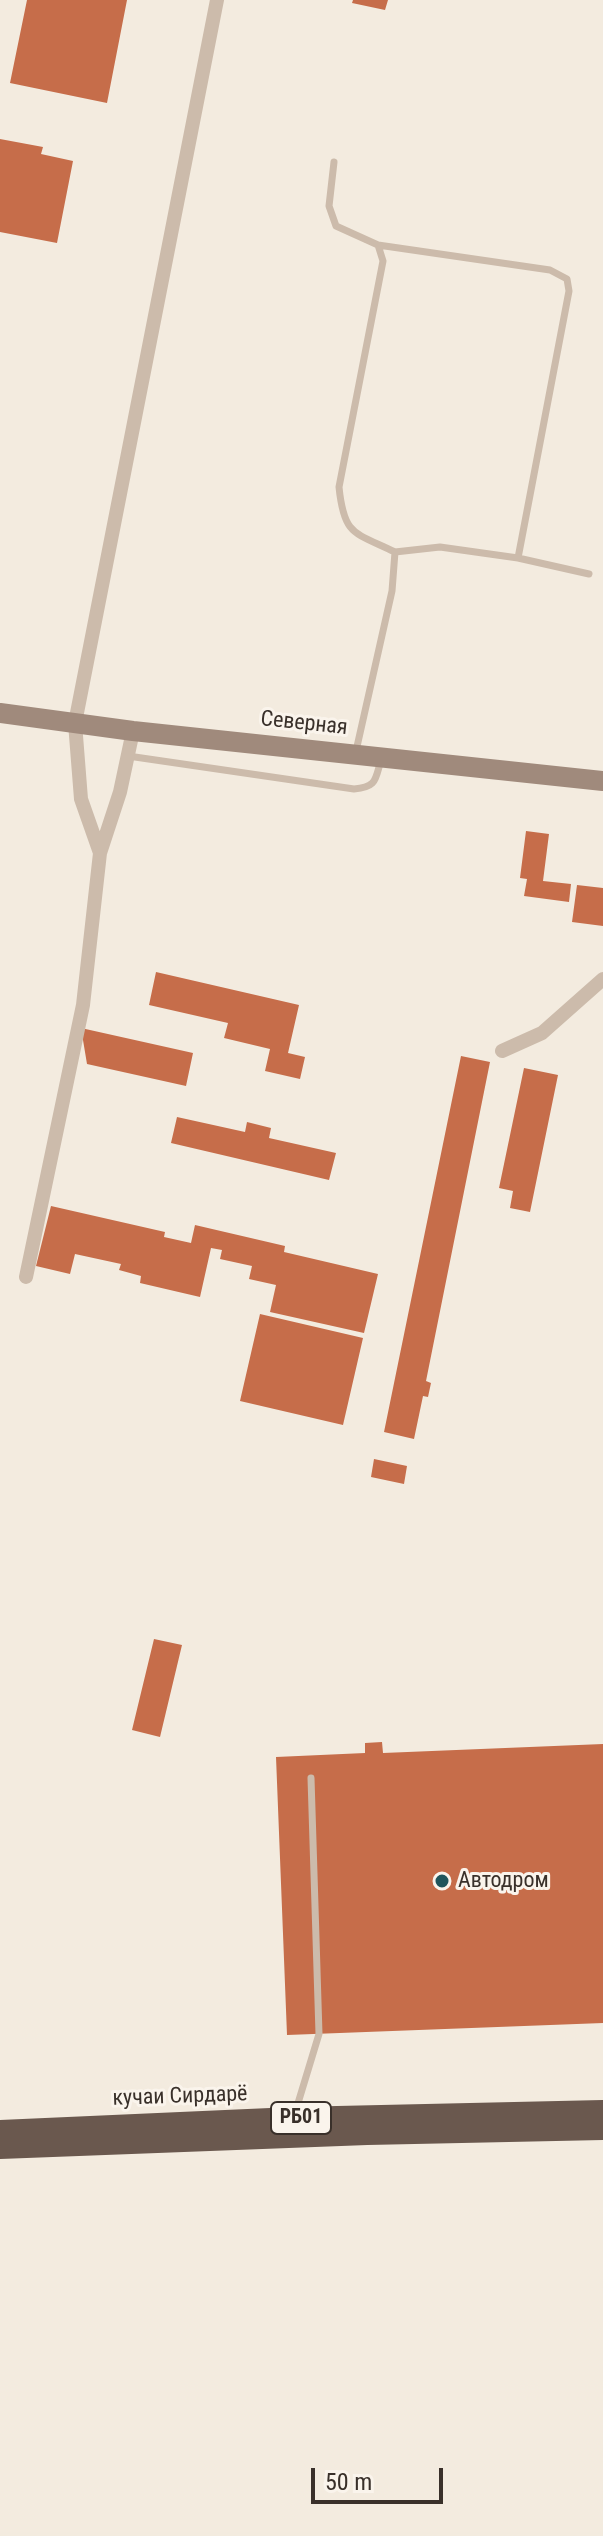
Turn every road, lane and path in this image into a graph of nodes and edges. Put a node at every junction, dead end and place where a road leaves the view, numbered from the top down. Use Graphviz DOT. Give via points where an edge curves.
graph roads {
  1 [pos="217,0"];
  2 [pos="334,162"];
  3 [pos="378,245"];
  4 [pos="395,552"];
  5 [pos="518,558"];
  6 [pos="589,574"];
  7 [pos="0,713"];
  8 [pos="75,723"];
  9 [pos="133,731"];
  10 [pos="356,753"];
  11 [pos="128,756"];
  12 [pos="381,756"];
  13 [pos="603,781"];
  14 [pos="100,853"];
  15 [pos="603,979"];
  16 [pos="502,1051"];
  17 [pos="26,1277"];
  18 [pos="311,1778"];
  19 [pos="603,2111"];
  20 [pos="292,2128"];
  21 [pos="603,2129"];
  22 [pos="0,2131"];
  23 [pos="0,2148"];
  1 -- 8 [label="street"];
  2 -- 3 [label="lane" via="329,206 336,226"];
  3 -- 4 [label="lane" via="383,261 339,487 350,531"];
  3 -- 5 [label="lane" via="550,270 567,279 569,291"];
  4 -- 5 [label="lane" via="440,547"];
  4 -- 10 [label="lane" via="392,591"];
  5 -- 6 [label="lane"];
  7 -- 8 [label="main road, Северная"];
  8 -- 9 [label="main road, Северная"];
  8 -- 14 [label="street" via="81,799"];
  9 -- 10 [label="main road, Северная"];
  9 -- 11 [label="street"];
  10 -- 12 [label="main road, Северная"];
  11 -- 12 [label="lane" via="354,789 375,782"];
  11 -- 14 [label="street"];
  12 -- 13 [label="main road, Северная"];
  14 -- 17 [label="street" via="83,1005"];
  15 -- 16 [label="street" via="542,1033"];
  18 -- 20 [label="lane" via="319,2034"];
  19 -- 20 [label="highway, кучаи Сирдарё / РБ01"];
  20 -- 21 [label="highway, РБ01"];
  20 -- 22 [label="highway, кучаи Сирдарё / РБ01"];
  20 -- 23 [label="highway, РБ01"];
}
